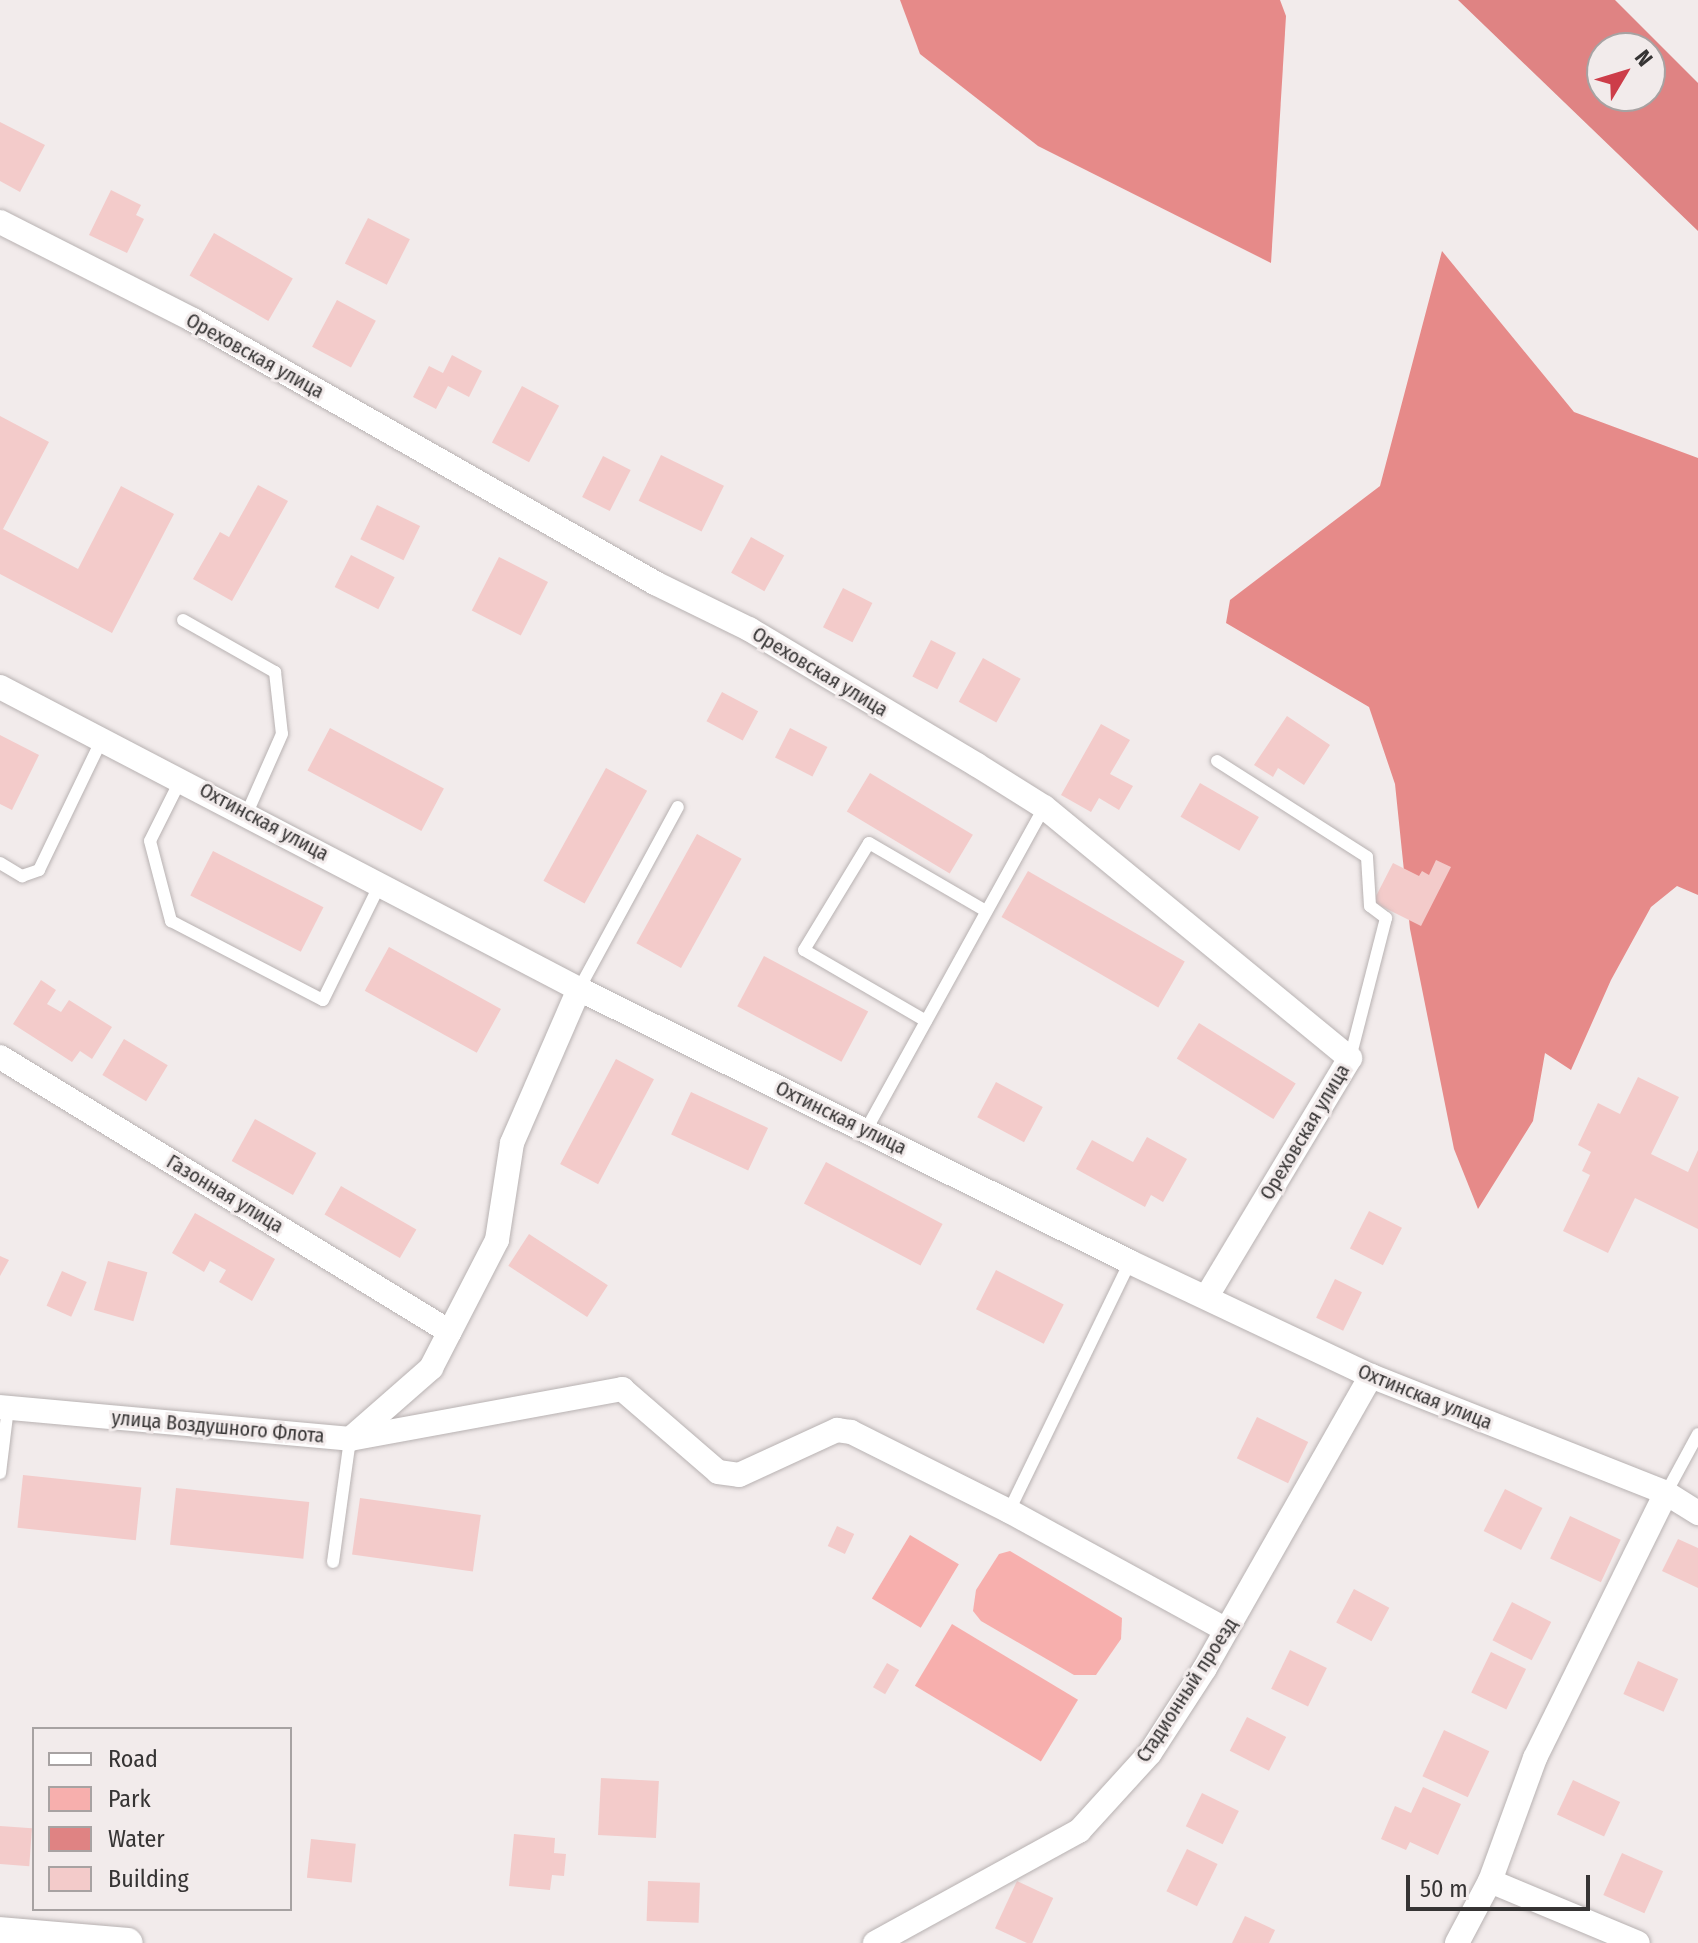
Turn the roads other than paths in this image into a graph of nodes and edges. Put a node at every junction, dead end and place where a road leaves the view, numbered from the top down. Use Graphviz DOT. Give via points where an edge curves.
graph roads {
  1 [pos="0,222"];
  2 [pos="183,620"];
  3 [pos="0,687"];
  4 [pos="102,739"];
  5 [pos="1217,761"];
  6 [pos="181,779"];
  7 [pos="678,807"];
  8 [pos="1044,807"];
  9 [pos="247,813"];
  10 [pos="0,863"];
  11 [pos="380,884"];
  12 [pos="986,911"];
  13 [pos="579,989"];
  14 [pos="926,1021"];
  15 [pos="0,1057"];
  16 [pos="1350,1058"];
  17 [pos="866,1130"];
  18 [pos="1130,1262"];
  19 [pos="1207,1296"];
  20 [pos="450,1332"];
  21 [pos="1371,1376"];
  22 [pos="4,1408"];
  23 [pos="1698,1434"];
  24 [pos="350,1439"];
  25 [pos="0,1473"];
  26 [pos="1666,1493"];
  27 [pos="1009,1511"];
  28 [pos="1698,1513"];
  29 [pos="333,1562"];
  30 [pos="1226,1630"];
  31 [pos="1490,1881"];
  32 [pos="0,1932"];
  33 [pos="128,1943"];
  34 [pos="875,1943"];
  35 [pos="1457,1943"];
  36 [pos="1638,1943"];
  1 -- 8 [label="street, Ореховская улица" via="193,320 655,583 749,629"];
  2 -- 9 [label="lane" via="275,672 282,734"];
  3 -- 4 [label="street, Охтинская улица"];
  4 -- 6 [label="street, Охтинская улица"];
  4 -- 10 [label="lane" via="39,870 22,876"];
  5 -- 16 [label="lane" via="1367,857 1370,906 1386,918"];
  6 -- 9 [label="street, Охтинская улица"];
  6 -- 11 [label="lane" via="150,841 171,921 323,1000"];
  7 -- 13 [label="lane"];
  8 -- 12 [label="lane"];
  8 -- 16 [label="street, Ореховская улица"];
  9 -- 11 [label="street, Охтинская улица"];
  11 -- 13 [label="street, Охтинская улица"];
  12 -- 14 [label="lane"];
  12 -- 14 [label="lane" via="869,843 804,950"];
  13 -- 17 [label="street, Охтинская улица"];
  13 -- 20 [label="street, улица Воздушного Флота" via="512,1143 497,1240"];
  14 -- 17 [label="lane"];
  15 -- 20 [label="street, Газонная улица"];
  16 -- 19 [label="street, Ореховская улица"];
  17 -- 18 [label="street, Охтинская улица"];
  18 -- 19 [label="street, Охтинская улица"];
  18 -- 27 [label="lane"];
  19 -- 21 [label="street, Охтинская улица"];
  20 -- 24 [label="street, улица Воздушного Флота" via="431,1368"];
  21 -- 26 [label="street, Охтинская улица"];
  21 -- 30 [label="street, Стадионный проезд"];
  22 -- 24 [label="street, улица Воздушного Флота"];
  22 -- 25 [label="lane"];
  23 -- 26 [label="lane"];
  24 -- 27 [label="street" via="622,1389 718,1472 752,1472 837,1430 851,1432"];
  24 -- 29 [label="lane"];
  26 -- 28 [label="street, Охтинская улица"];
  26 -- 31 [label="street" via="1535,1758"];
  27 -- 30 [label="street"];
  30 -- 34 [label="street, Стадионный проезд" via="1150,1753 1079,1831"];
  31 -- 35 [label="street"];
  31 -- 36 [label="street"];
  32 -- 33 [label="street"];
}
